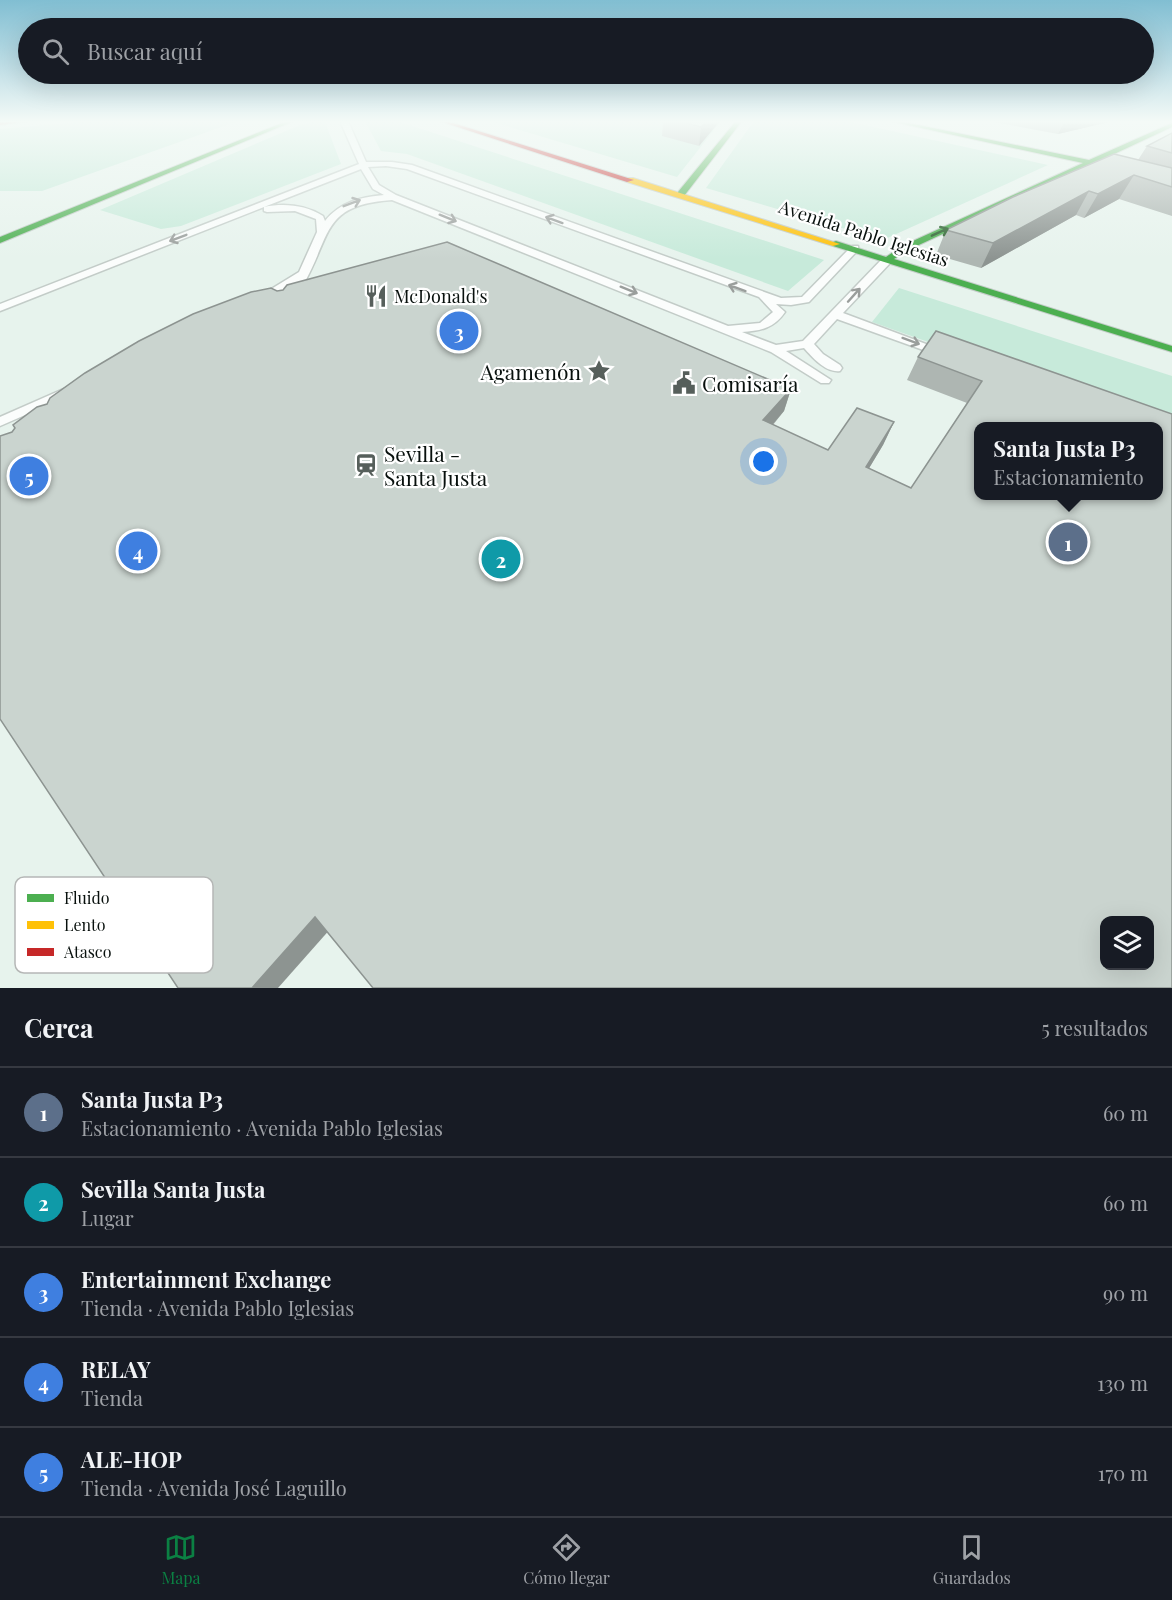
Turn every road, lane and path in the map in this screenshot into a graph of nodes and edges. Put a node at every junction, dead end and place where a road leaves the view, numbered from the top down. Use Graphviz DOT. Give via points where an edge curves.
graph roads {
  1 [pos="160,167"];
  2 [pos="167,167"];
  3 [pos="358,167"];
  4 [pos="364,167"];
  5 [pos="412,167"];
  6 [pos="593,167"];
  7 [pos="702,167"];
  8 [pos="1082,167"];
  9 [pos="1104,167"];
  10 [pos="1172,188"];
  11 [pos="681,194"];
  12 [pos="393,197"];
  13 [pos="233,217"];
  14 [pos="0,227"];
  15 [pos="322,232"];
  16 [pos="0,240"];
  17 [pos="855,248"];
  18 [pos="888,259"];
  19 [pos="303,274"];
  20 [pos="295,291"];
  21 [pos="764,297"];
  22 [pos="246,306"];
  23 [pos="0,308"];
  24 [pos="837,315"];
  25 [pos="725,329"];
  26 [pos="807,344"];
  27 [pos="1172,349"];
  28 [pos="775,350"];
  29 [pos="957,358"];
  30 [pos="836,368"];
  31 [pos="825,380"];
  32 [pos="82,384"];
  33 [pos="0,422"];
  1 -- 14 [label="main road"];
  2 -- 16 [label="main road"];
  3 -- 13 [label="lane"];
  4 -- 12 [label="lane" via="376,187"];
  21 -- 5 [label="lane, one-way"];
  6 -- 11 [label="main road, Avenida Pablo Iglesias"];
  7 -- 11 [label="main road"];
  18 -- 8 [label="main road, one-way"];
  9 -- 10 [label="main road"];
  11 -- 17 [label="main road, Avenida Pablo Iglesias"];
  15 -- 12 [label="lane, one-way" via="345,205"];
  12 -- 25 [label="lane, one-way"];
  13 -- 15 [label="lane" via="283,207 306,210 320,219"];
  13 -- 23 [label="lane, one-way"];
  15 -- 19 [label="lane"];
  17 -- 18 [label="main road, Avenida Pablo Iglesias"];
  17 -- 21 [label="lane" via="805,300 791,302"];
  24 -- 18 [label="lane, one-way"];
  18 -- 27 [label="main road, Avenida Pablo Iglesias"];
  19 -- 20 [label="lane"];
  19 -- 22 [label="lane"];
  21 -- 25 [label="lane" via="779,312 773,321 759,327"];
  24 -- 26 [label="lane"];
  24 -- 29 [label="lane, one-way"];
  25 -- 28 [label="lane"];
  26 -- 28 [label="lane"];
  26 -- 30 [label="lane"];
  28 -- 31 [label="lane"];
  32 -- 33 [label="lane"];
}
